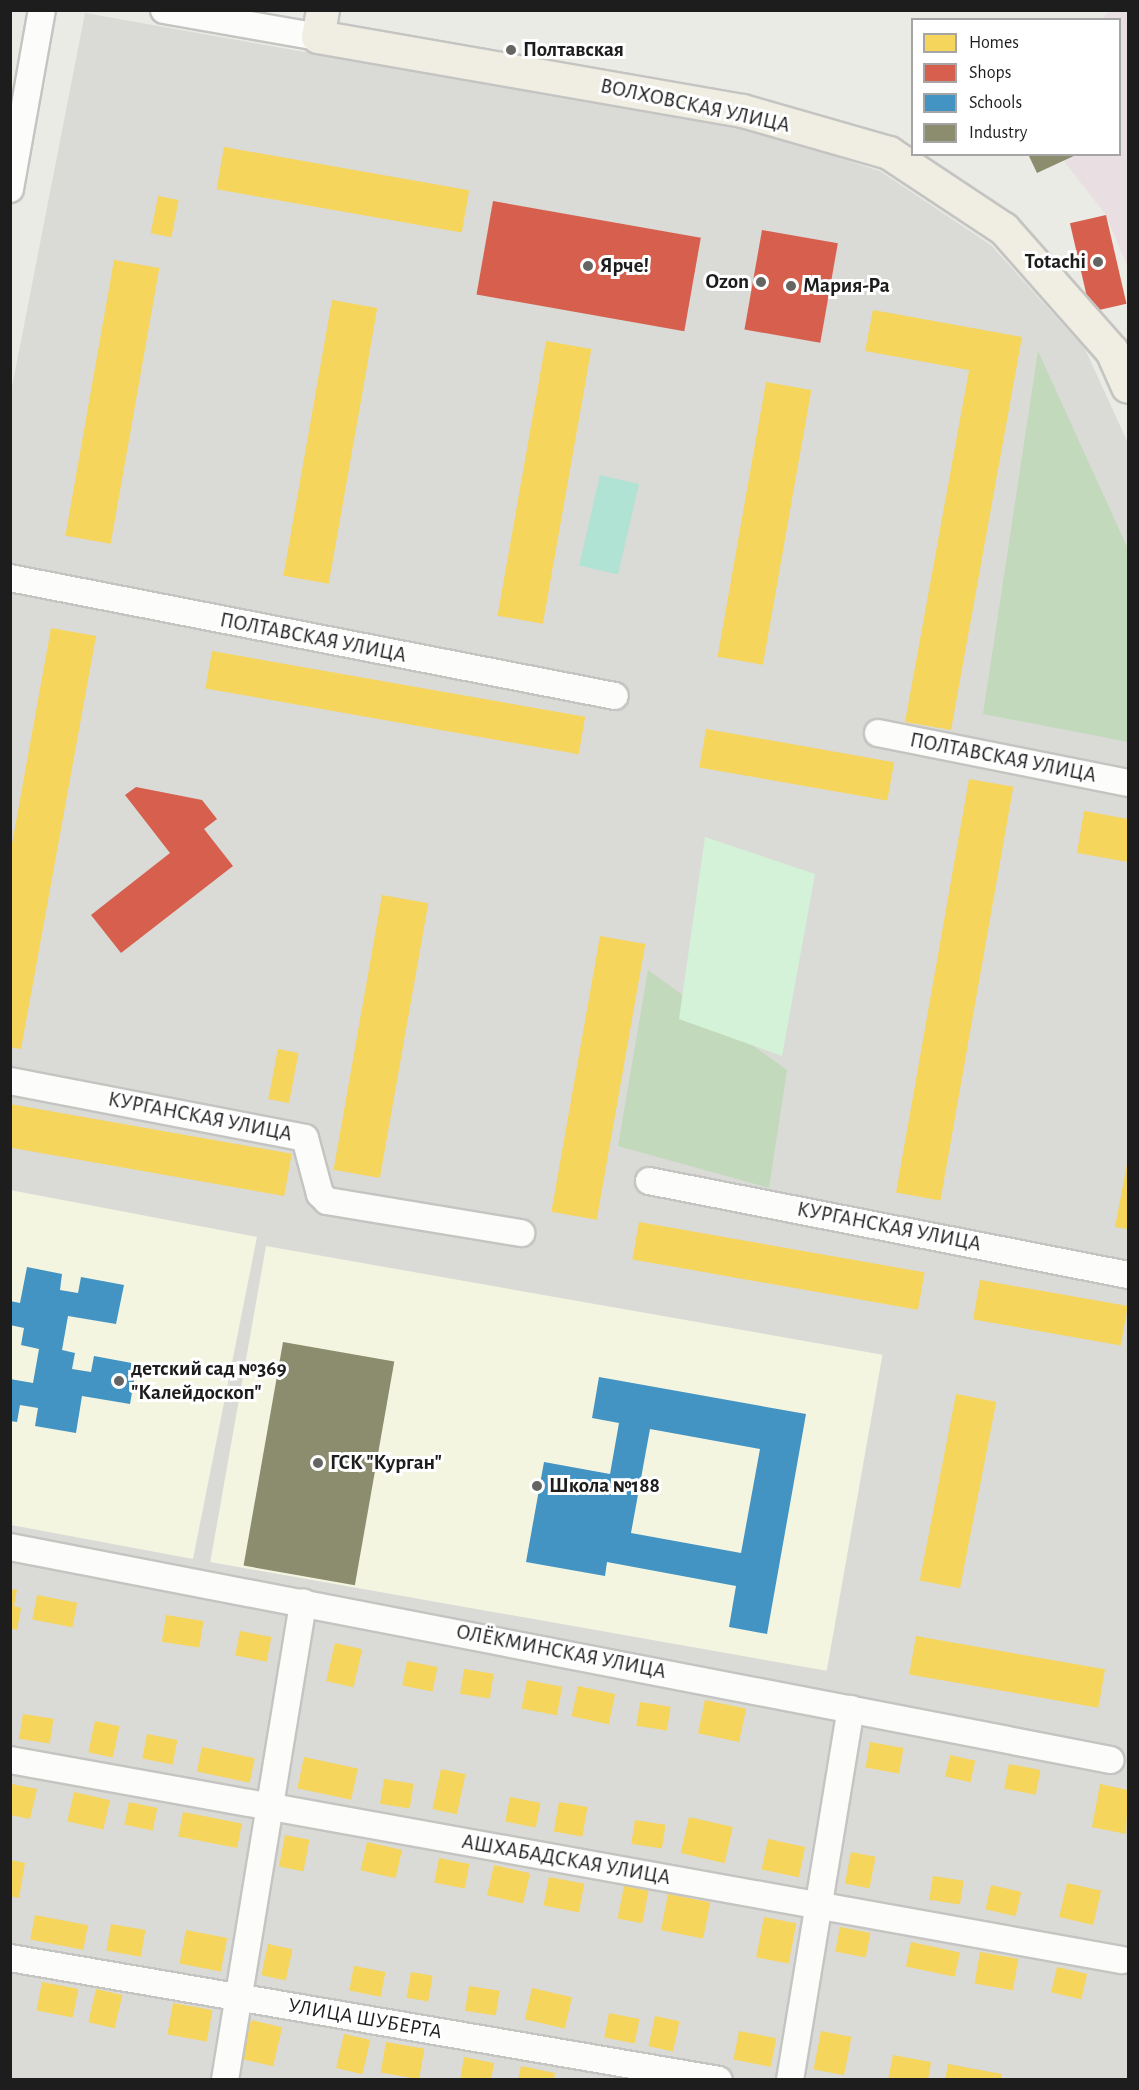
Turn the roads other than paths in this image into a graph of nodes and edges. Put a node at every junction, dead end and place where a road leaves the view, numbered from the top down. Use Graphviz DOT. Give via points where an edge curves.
graph roads {
  1 [pos="42,10"];
  2 [pos="164,10"];
  3 [pos="320,24"];
  4 [pos="20,77"];
  5 [pos="10,189"];
  6 [pos="1128,387"];
  7 [pos="10,578"];
  8 [pos="615,696"];
  9 [pos="878,733"];
  10 [pos="1128,783"];
  11 [pos="10,1082"];
  12 [pos="649,1181"];
  13 [pos="520,1233"];
  14 [pos="1128,1275"];
  15 [pos="10,1547"];
  16 [pos="303,1602"];
  17 [pos="851,1709"];
  18 [pos="10,1760"];
  19 [pos="1111,1760"];
  20 [pos="269,1806"];
  21 [pos="820,1907"];
  22 [pos="10,1958"];
  23 [pos="1122,1960"];
  24 [pos="238,1998"];
  25 [pos="225,2079"];
  26 [pos="719,2079"];
  27 [pos="790,2079"];
  1 -- 4 [label="street"];
  2 -- 3 [label="street, ВОЛХОВСКАЯ УЛИЦА"];
  3 -- 6 [label="main road, ВОЛХОВСКАЯ УЛИЦА" via="743,111 889,153 1004,229 1112,351"];
  4 -- 5 [label="street"];
  7 -- 8 [label="street, ПОЛТАВСКАЯ УЛИЦА"];
  9 -- 10 [label="street, ПОЛТАВСКАЯ УЛИЦА"];
  11 -- 13 [label="street, КУРГАНСКАЯ УЛИЦА" via="305,1138 320,1194 327,1201"];
  12 -- 14 [label="street, КУРГАНСКАЯ УЛИЦА"];
  15 -- 16 [label="street, ОЛЁКМИНСКАЯ УЛИЦА"];
  16 -- 17 [label="street, ОЛЁКМИНСКАЯ УЛИЦА"];
  16 -- 20 [label="street"];
  17 -- 19 [label="street, ОЛЁКМИНСКАЯ УЛИЦА"];
  17 -- 21 [label="street"];
  18 -- 20 [label="street, АШХАБАДСКАЯ УЛИЦА"];
  20 -- 21 [label="street, АШХАБАДСКАЯ УЛИЦА"];
  20 -- 24 [label="street"];
  21 -- 23 [label="street, АШХАБАДСКАЯ УЛИЦА"];
  21 -- 27 [label="street"];
  22 -- 24 [label="street, УЛИЦА ШУБЕРТА"];
  24 -- 25 [label="street"];
  24 -- 26 [label="street, УЛИЦА ШУБЕРТА"];
}
